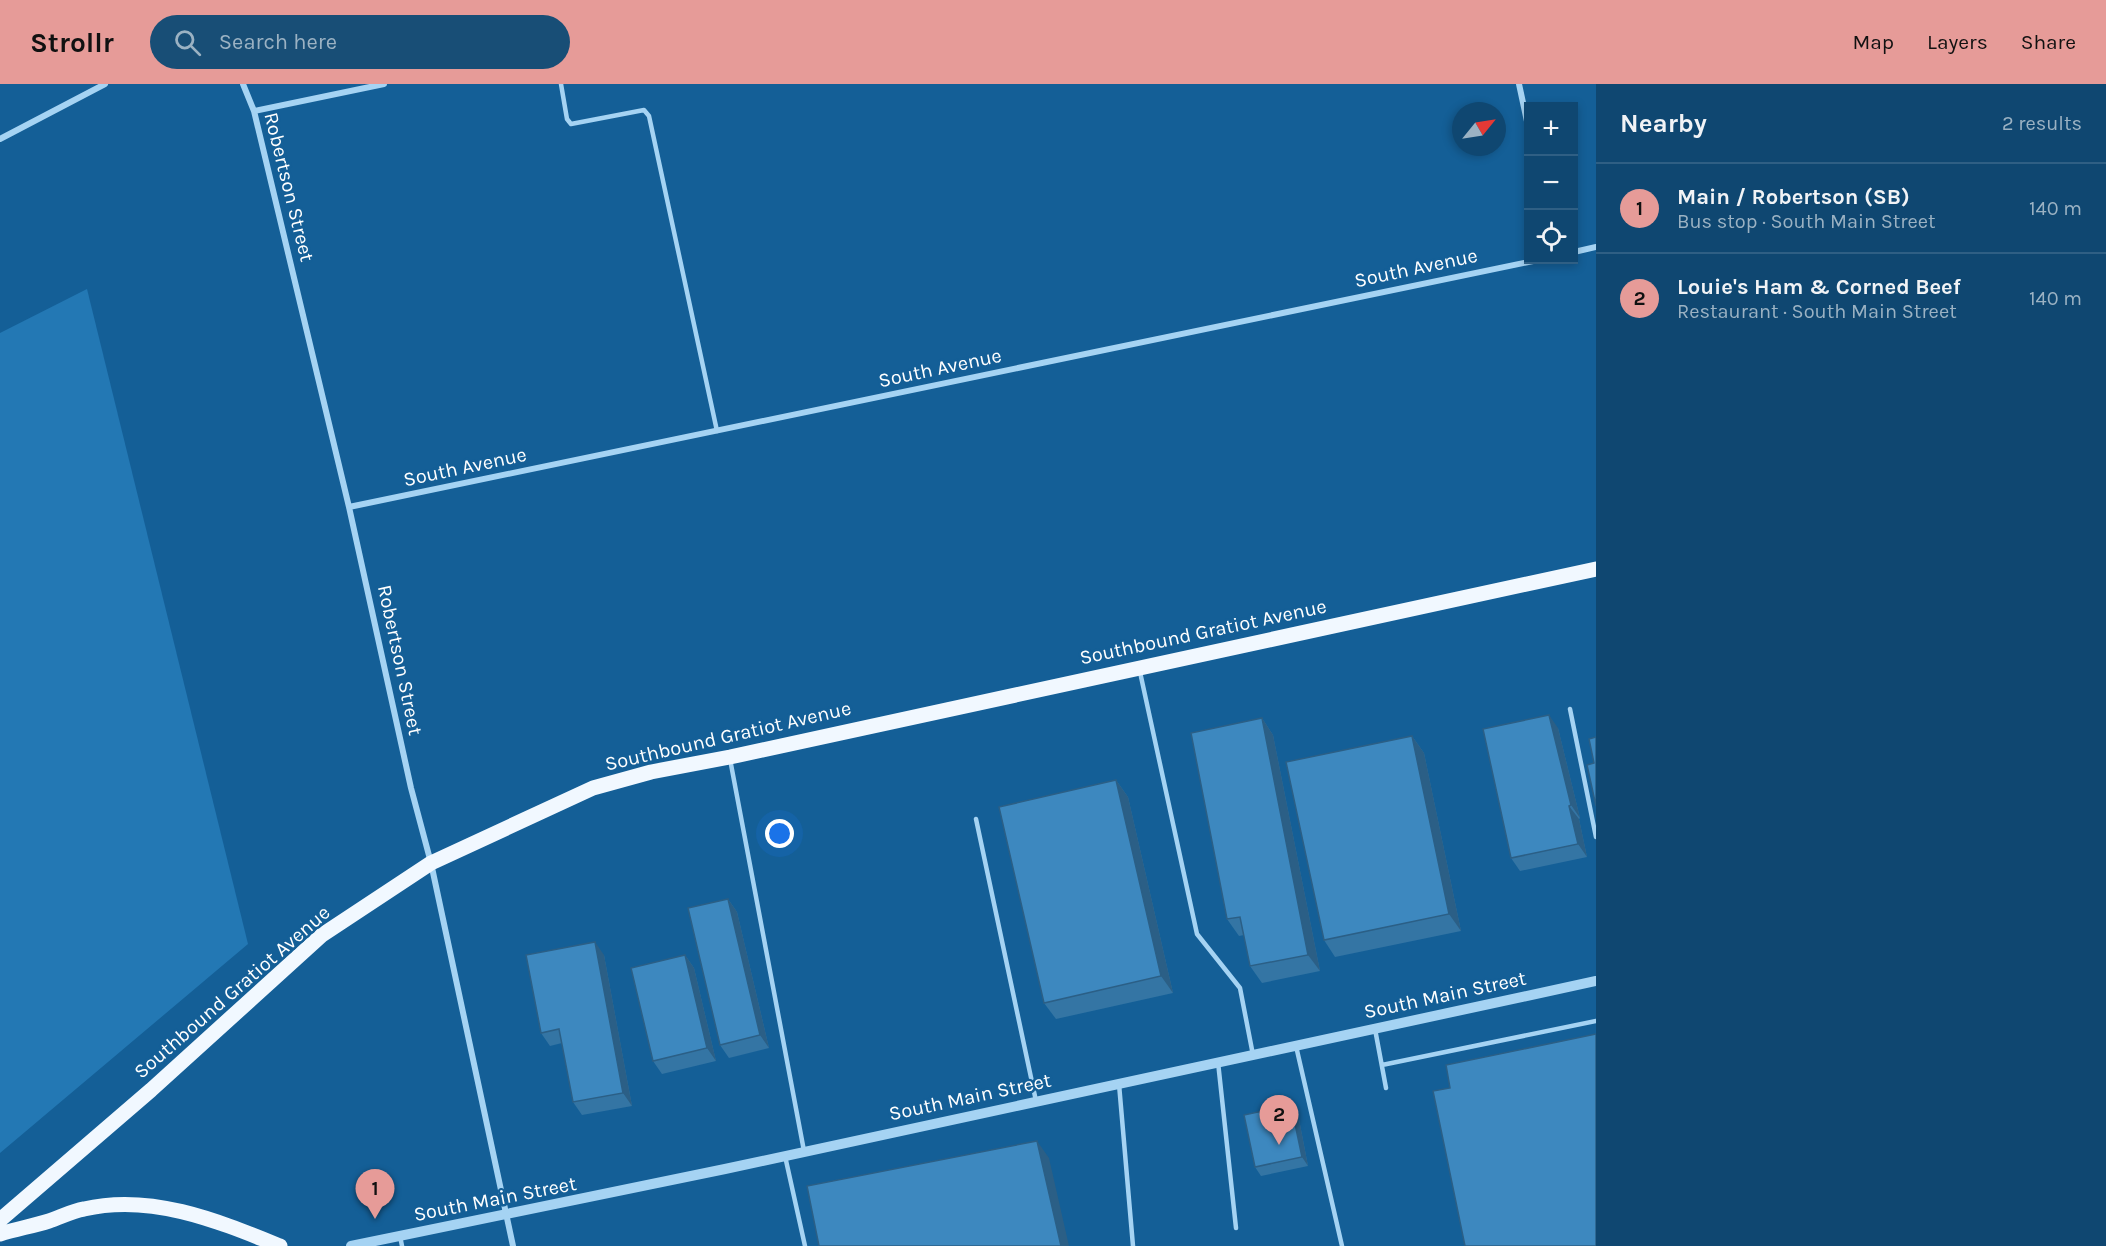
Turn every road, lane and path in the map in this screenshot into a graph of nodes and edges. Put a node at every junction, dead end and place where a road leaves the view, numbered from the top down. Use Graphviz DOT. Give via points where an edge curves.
graph roads {
  1 [pos="105,84"];
  2 [pos="243,84"];
  3 [pos="384,84"];
  4 [pos="561,84"];
  5 [pos="1519,84"];
  6 [pos="1524,107"];
  7 [pos="254,111"];
  8 [pos="0,139"];
  9 [pos="1596,247"];
  10 [pos="1578,251"];
  11 [pos="1524,263"];
  12 [pos="717,431"];
  13 [pos="349,507"];
  14 [pos="1596,569"];
  15 [pos="1139,667"];
  16 [pos="1570,709"];
  17 [pos="730,757"];
  18 [pos="976,819"];
  19 [pos="1596,837"];
  20 [pos="431,862"];
  21 [pos="1596,981"];
  22 [pos="1596,1021"];
  23 [pos="1375,1029"];
  24 [pos="1296,1046"];
  25 [pos="1253,1055"];
  26 [pos="1218,1062"];
  27 [pos="1382,1065"];
  28 [pos="1119,1084"];
  29 [pos="1386,1088"];
  30 [pos="1036,1101"];
  31 [pos="804,1152"];
  32 [pos="785,1156"];
  33 [pos="506,1215"];
  34 [pos="0,1220"];
  35 [pos="1236,1228"];
  36 [pos="0,1234"];
  37 [pos="401,1241"];
  38 [pos="280,1246"];
  39 [pos="351,1246"];
  40 [pos="513,1246"];
  41 [pos="805,1246"];
  42 [pos="1133,1246"];
  43 [pos="1342,1246"];
  1 -- 8 [label="street"];
  2 -- 7 [label="street, Robertson Street"];
  3 -- 7 [label="street"];
  4 -- 12 [label="lane" via="567,119 572,124 644,110 649,116"];
  5 -- 6 [label="street"];
  7 -- 13 [label="street, Robertson Street"];
  9 -- 10 [label="street"];
  11 -- 12 [label="street, South Avenue"];
  12 -- 13 [label="street, South Avenue"];
  13 -- 20 [label="street, Robertson Street" via="408,777"];
  14 -- 15 [label="main road, Southbound Gratiot Avenue"];
  15 -- 17 [label="main road, Southbound Gratiot Avenue"];
  15 -- 25 [label="lane" via="1197,934 1240,988"];
  16 -- 19 [label="lane"];
  17 -- 20 [label="main road, Southbound Gratiot Avenue" via="651,771 593,788"];
  17 -- 31 [label="lane"];
  18 -- 30 [label="lane"];
  20 -- 33 [label="street, Robertson Street"];
  20 -- 34 [label="main road, Southbound Gratiot Avenue" via="322,935"];
  21 -- 23 [label="street, South Main Street"];
  22 -- 27 [label="lane"];
  23 -- 24 [label="street, South Main Street"];
  23 -- 27 [label="lane"];
  24 -- 25 [label="street, South Main Street"];
  24 -- 43 [label="lane"];
  25 -- 26 [label="street, South Main Street"];
  26 -- 28 [label="street, South Main Street"];
  26 -- 35 [label="lane"];
  27 -- 29 [label="lane"];
  28 -- 30 [label="street, South Main Street"];
  28 -- 42 [label="lane"];
  30 -- 31 [label="street, South Main Street"];
  31 -- 32 [label="street, South Main Street"];
  32 -- 33 [label="street, South Main Street"];
  32 -- 41 [label="lane"];
  33 -- 37 [label="street, South Main Street"];
  33 -- 40 [label="street, Robertson Street"];
  36 -- 38 [label="main road" via="84,1209 125,1204 177,1209"];
  37 -- 39 [label="street, South Main Street"];
}
